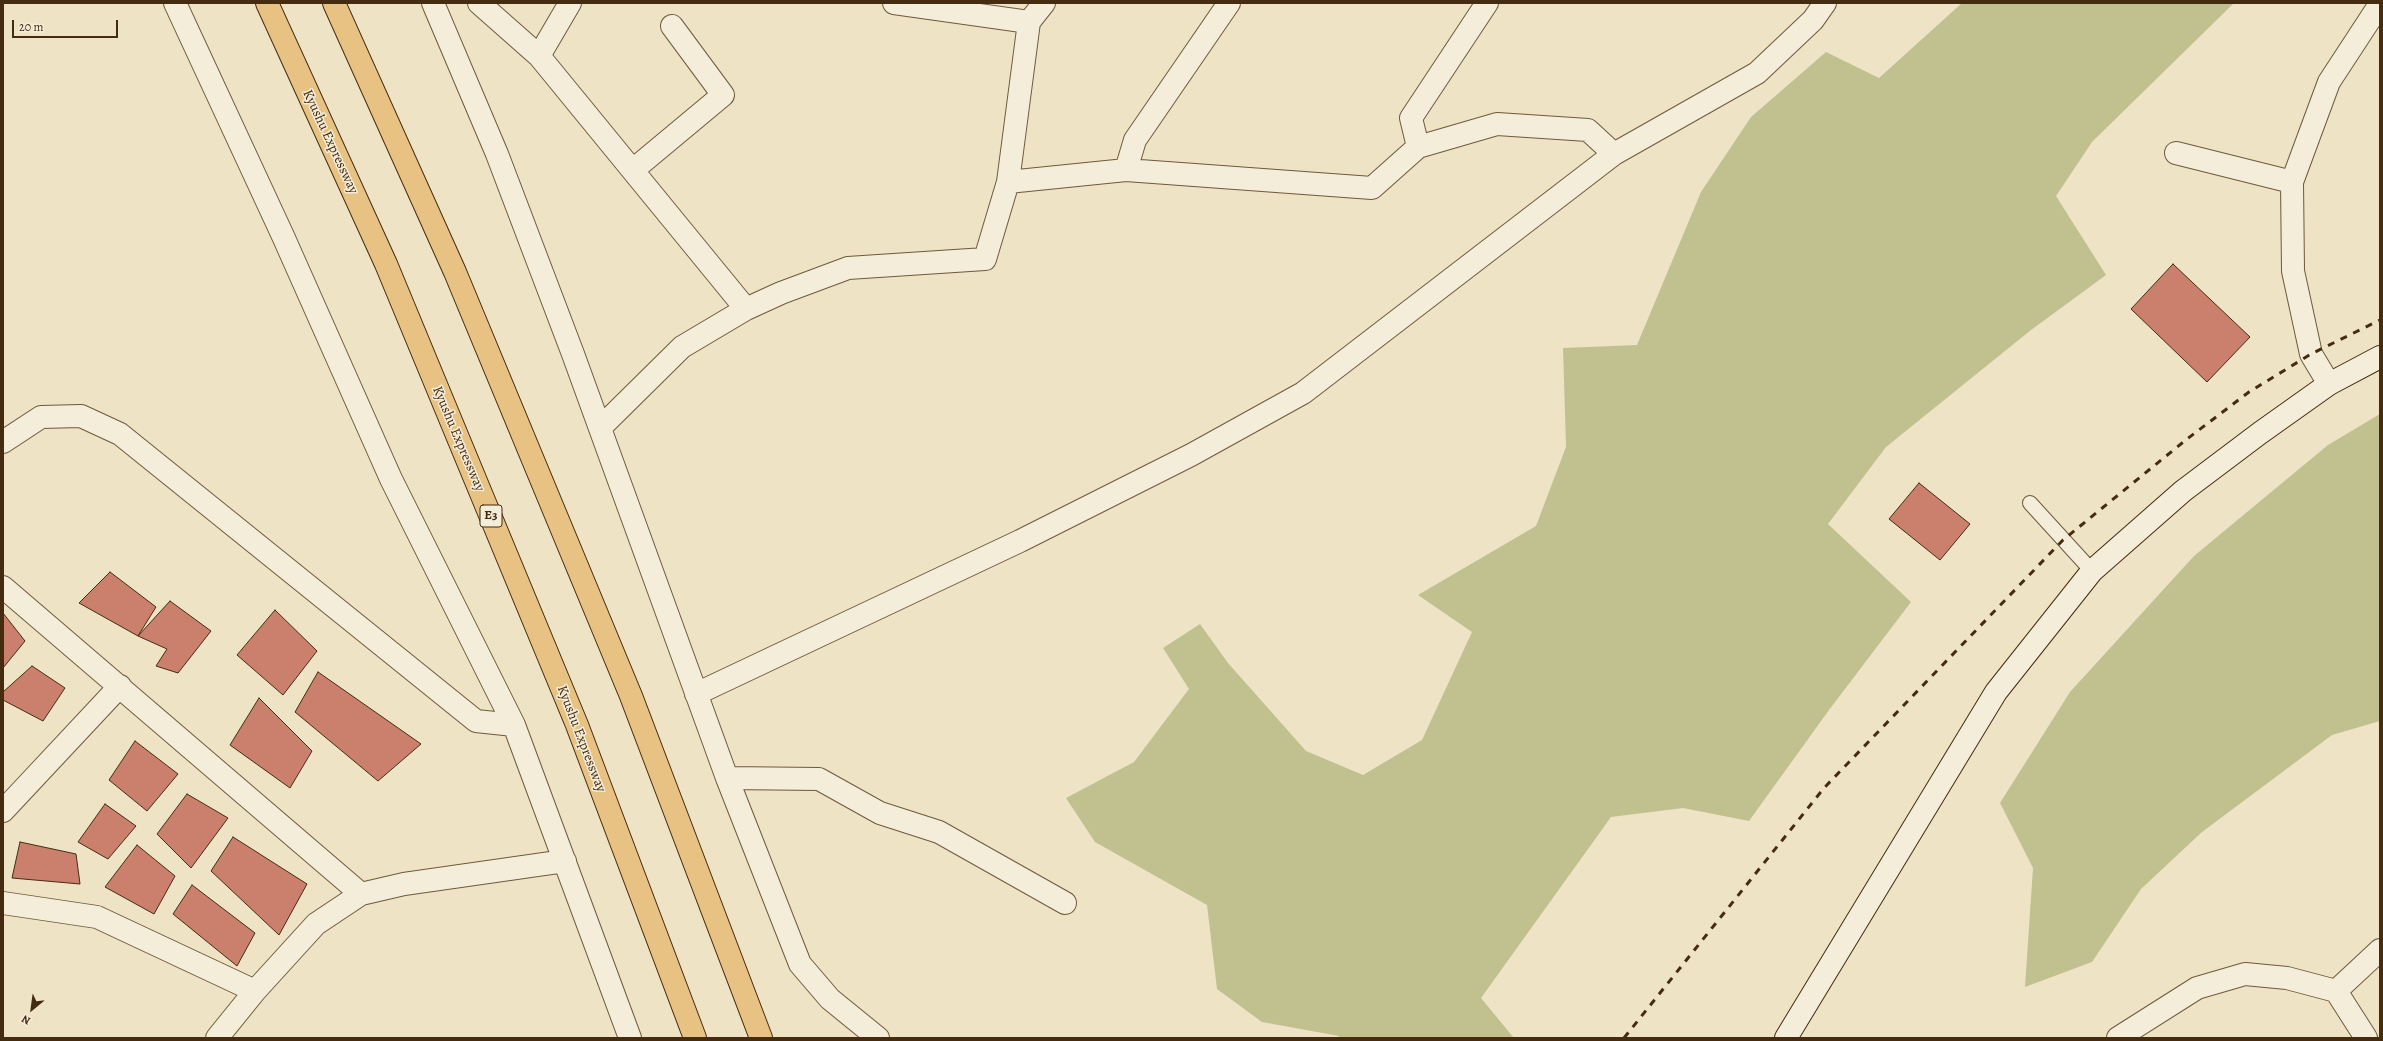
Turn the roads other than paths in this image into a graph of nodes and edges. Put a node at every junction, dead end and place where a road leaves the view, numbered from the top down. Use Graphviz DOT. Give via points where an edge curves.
graph roads {
  1 [pos="175,3"];
  2 [pos="267,3"];
  3 [pos="334,3"];
  4 [pos="433,3"];
  5 [pos="479,3"];
  6 [pos="570,3"];
  7 [pos="894,3"];
  8 [pos="1044,3"];
  9 [pos="1229,3"];
  10 [pos="1487,3"];
  11 [pos="1825,3"];
  12 [pos="2380,4"];
  13 [pos="1029,22"];
  14 [pos="672,26"];
  15 [pos="539,56"];
  16 [pos="1418,147"];
  17 [pos="2176,153"];
  18 [pos="1614,154"];
  19 [pos="633,170"];
  20 [pos="1126,170"];
  21 [pos="1008,182"];
  22 [pos="2292,182"];
  23 [pos="746,309"];
  24 [pos="2380,357"];
  25 [pos="2329,384"];
  26 [pos="600,428"];
  27 [pos="3,442"];
  28 [pos="2030,503"];
  29 [pos="2092,571"];
  30 [pos="3,587"];
  31 [pos="120,686"];
  32 [pos="696,694"];
  33 [pos="514,725"];
  34 [pos="727,778"];
  35 [pos="3,811"];
  36 [pos="565,861"];
  37 [pos="361,894"];
  38 [pos="3,903"];
  39 [pos="1065,903"];
  40 [pos="2380,950"];
  41 [pos="255,991"];
  42 [pos="2336,991"];
  43 [pos="217,1038"];
  44 [pos="630,1038"];
  45 [pos="695,1038"];
  46 [pos="760,1038"];
  47 [pos="878,1038"];
  48 [pos="1786,1038"];
  49 [pos="2118,1038"];
  50 [pos="2366,1038"];
  1 -- 33 [label="street" via="283,236 391,479"];
  2 -- 45 [label="highway, Kyushu Expressway / E3" via="386,264 577,725"];
  3 -- 46 [label="highway" via="455,272 625,681"];
  4 -- 26 [label="street" via="497,154"];
  5 -- 15 [label="street"];
  6 -- 15 [label="street"];
  7 -- 13 [label="street"];
  8 -- 13 [label="street"];
  9 -- 20 [label="street" via="1135,140"];
  10 -- 16 [label="street" via="1411,118"];
  11 -- 18 [label="street" via="1813,20 1757,73"];
  12 -- 22 [label="street" via="2329,82"];
  13 -- 21 [label="street"];
  14 -- 19 [label="street" via="723,95"];
  15 -- 19 [label="street"];
  16 -- 18 [label="street" via="1497,124 1588,130"];
  16 -- 20 [label="street" via="1372,188"];
  17 -- 22 [label="street"];
  18 -- 32 [label="street" via="1302,393 1191,454 1020,541"];
  19 -- 23 [label="street"];
  20 -- 21 [label="street"];
  21 -- 23 [label="street" via="984,259 848,268"];
  22 -- 25 [label="street" via="2293,271 2311,354"];
  23 -- 26 [label="street" via="682,347"];
  24 -- 25 [label="street"];
  25 -- 29 [label="street" via="2183,491"];
  26 -- 32 [label="street"];
  27 -- 33 [label="street" via="41,417 81,416 120,434 476,721"];
  28 -- 29 [label="lane"];
  29 -- 48 [label="street" via="1996,692"];
  30 -- 31 [label="street"];
  31 -- 35 [label="street"];
  31 -- 37 [label="street"];
  32 -- 34 [label="street"];
  33 -- 36 [label="street"];
  34 -- 39 [label="street" via="819,778 880,812 939,832"];
  34 -- 47 [label="street" via="800,964 830,999"];
  36 -- 37 [label="street" via="404,884"];
  36 -- 44 [label="street"];
  37 -- 41 [label="street" via="316,924"];
  38 -- 41 [label="street" via="97,917"];
  40 -- 42 [label="street"];
  41 -- 43 [label="street"];
  42 -- 49 [label="street" via="2287,978 2244,974 2197,988"];
  42 -- 50 [label="street"];
}
